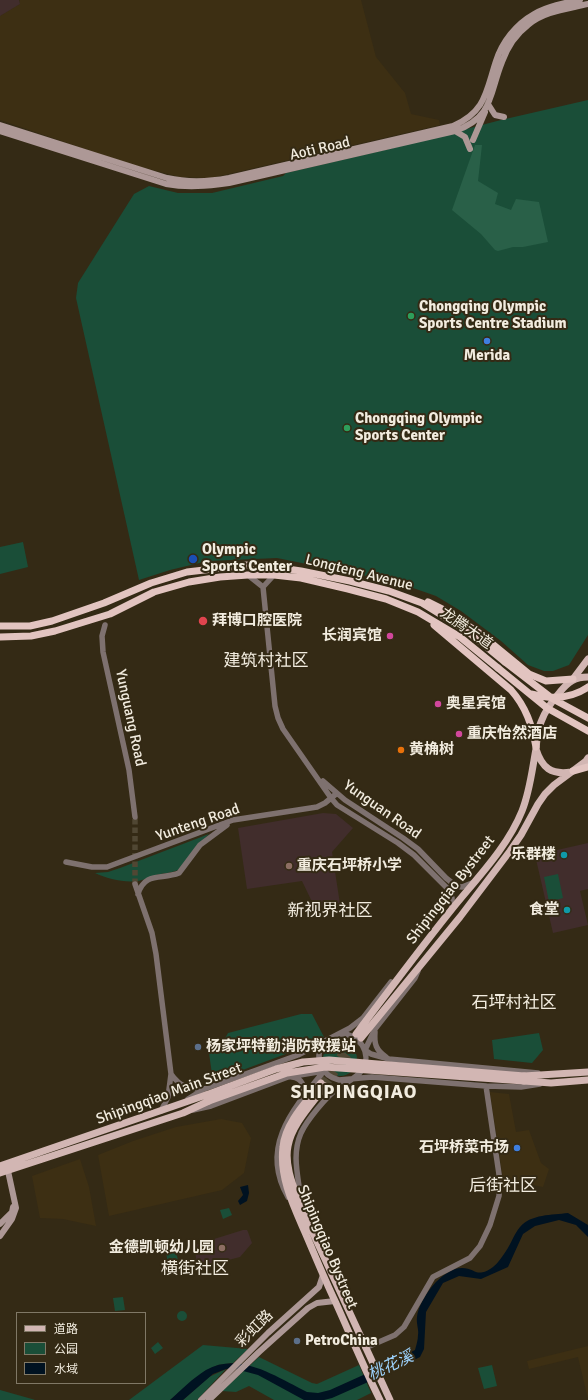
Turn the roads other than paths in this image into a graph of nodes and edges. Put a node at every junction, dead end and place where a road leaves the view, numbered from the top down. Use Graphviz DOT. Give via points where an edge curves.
graph roads {
  1 [pos="580,0"];
  2 [pos="588,4"];
  3 [pos="488,104"];
  4 [pos="504,117"];
  5 [pos="0,125"];
  6 [pos="0,131"];
  7 [pos="455,131"];
  8 [pos="473,140"];
  9 [pos="470,149"];
  10 [pos="247,565"];
  11 [pos="248,575"];
  12 [pos="274,575"];
  13 [pos="263,587"];
  14 [pos="418,612"];
  15 [pos="110,614"];
  16 [pos="95,619"];
  17 [pos="105,625"];
  18 [pos="0,626"];
  19 [pos="0,637"];
  20 [pos="588,659"];
  21 [pos="588,678"];
  22 [pos="573,679"];
  23 [pos="588,686"];
  24 [pos="529,693"];
  25 [pos="588,718"];
  26 [pos="588,730"];
  27 [pos="536,747"];
  28 [pos="588,758"];
  29 [pos="588,767"];
  30 [pos="573,771"];
  31 [pos="314,773"];
  32 [pos="336,794"];
  33 [pos="331,798"];
  34 [pos="135,816"];
  35 [pos="233,820"];
  36 [pos="66,862"];
  37 [pos="476,881"];
  38 [pos="135,884"];
  39 [pos="456,886"];
  40 [pos="449,890"];
  41 [pos="138,895"];
  42 [pos="452,909"];
  43 [pos="416,956"];
  44 [pos="422,962"];
  45 [pos="375,1030"];
  46 [pos="336,1036"];
  47 [pos="327,1041"];
  48 [pos="365,1050"];
  49 [pos="389,1059"];
  50 [pos="324,1072"];
  51 [pos="588,1072"];
  52 [pos="171,1074"];
  53 [pos="288,1077"];
  54 [pos="551,1079"];
  55 [pos="349,1080"];
  56 [pos="588,1080"];
  57 [pos="178,1084"];
  58 [pos="323,1084"];
  59 [pos="486,1086"];
  60 [pos="170,1090"];
  61 [pos="206,1095"];
  62 [pos="303,1097"];
  63 [pos="161,1111"];
  64 [pos="183,1113"];
  65 [pos="0,1166"];
  66 [pos="4,1172"];
  67 [pos="298,1208"];
  68 [pos="0,1224"];
  69 [pos="0,1236"];
  70 [pos="323,1275"];
  71 [pos="311,1294"];
  72 [pos="335,1301"];
  73 [pos="316,1303"];
  74 [pos="268,1334"];
  75 [pos="274,1338"];
  76 [pos="365,1348"];
  77 [pos="226,1379"];
  78 [pos="201,1400"];
  79 [pos="209,1400"];
  80 [pos="380,1400"];
  81 [pos="390,1400"];
  1 -- 5 [label="main road, Aoti Road" via="543,9 514,30 500,50 484,100 462,122 236,176 200,182 173,180"];
  2 -- 3 [label="main road, Aoti Road" via="546,15 528,24 518,34 502,62"];
  3 -- 4 [label="main road" via="495,115"];
  3 -- 7 [label="main road, Aoti Road" via="475,121"];
  3 -- 8 [label="main road"];
  6 -- 7 [label="main road, Aoti Road" via="166,184 195,187 229,183"];
  7 -- 9 [label="main road" via="465,137"];
  10 -- 18 [label="highway, Longteng Avenue" via="187,572 150,583 104,604 52,621 30,626"];
  10 -- 22 [label="highway" via="274,563 302,567 390,587 422,598 479,633 534,676 546,681"];
  10 -- 25 [label="highway, Longteng Avenue, bridge" via="301,571 389,591 422,603 466,630 553,699"];
  11 -- 12 [label="highway, Longteng Avenue"];
  11 -- 13 [label="street"];
  11 -- 15 [label="highway, Longteng Avenue" via="190,582 154,592"];
  12 -- 13 [label="street"];
  12 -- 14 [label="highway, Longteng Avenue" via="301,578 348,589 386,599"];
  13 -- 31 [label="street, Yunguan Road" via="278,718"];
  14 -- 24 [label="highway, 龙腾大道, bridge" via="460,637"];
  14 -- 27 [label="highway" via="520,700 526,711"];
  15 -- 16 [label="highway, Longteng Avenue"];
  15 -- 17 [label="street, Yunguang Road"];
  16 -- 17 [label="street"];
  16 -- 19 [label="highway, Longteng Avenue" via="31,636"];
  17 -- 34 [label="street, Yunguang Road" via="102,636 103,652 129,770"];
  20 -- 22 [label="main road, Shipingqiao Bystreet"];
  21 -- 22 [label="main road"];
  22 -- 27 [label="main road, Shipingqiao Bystreet" via="551,702 540,724"];
  23 -- 24 [label="highway, bridge" via="575,694 562,697 542,697"];
  24 -- 26 [label="highway, bridge" via="547,708"];
  27 -- 30 [label="main road" via="539,759 545,767 553,772"];
  27 -- 37 [label="main road, Shipingqiao Bystreet" via="529,790 522,812 504,844"];
  28 -- 30 [label="main road, Shipingqiao Bystreet"];
  29 -- 30 [label="highway"];
  30 -- 44 [label="main road, Shipingqiao Bystreet" via="545,794 510,851"];
  31 -- 32 [label="street, Yunguan Road"];
  31 -- 33 [label="street, Yunguan Road"];
  32 -- 33 [label="street, Yunteng Road"];
  32 -- 39 [label="street, Yunguan Road" via="418,849"];
  33 -- 35 [label="street, Yunteng Road" via="317,807"];
  33 -- 40 [label="street, Yunguan Road" via="337,806 414,855"];
  35 -- 36 [label="street, Yunteng Road" via="107,866 92,867"];
  35 -- 41 [label="street" via="200,845 180,873 150,878 140,887"];
  37 -- 39 [label="street" via="462,887"];
  37 -- 42 [label="main road, Shipingqiao Bystreet"];
  38 -- 41 [label="street"];
  39 -- 40 [label="street" via="454,890"];
  40 -- 42 [label="street"];
  41 -- 52 [label="street" via="152,933 156,954"];
  42 -- 43 [label="main road, Shipingqiao Bystreet"];
  43 -- 44 [label="main road, Shipingqiao Bystreet" via="358,1036"];
  43 -- 46 [label="street" via="400,970 363,1018"];
  44 -- 45 [label="street" via="415,978"];
  45 -- 48 [label="street"];
  45 -- 49 [label="street" via="376,1046"];
  46 -- 47 [label="street"];
  46 -- 48 [label="street" via="351,1035"];
  47 -- 50 [label="street" via="319,1054"];
  47 -- 61 [label="street"];
  48 -- 49 [label="street"];
  48 -- 55 [label="street" via="364,1066"];
  49 -- 54 [label="street" via="522,1071"];
  50 -- 53 [label="street"];
  50 -- 55 [label="street" via="334,1079"];
  50 -- 62 [label="street"];
  51 -- 54 [label="main road, Shipingqiao Main Street"];
  52 -- 57 [label="street"];
  52 -- 60 [label="street"];
  53 -- 62 [label="street" via="301,1081"];
  53 -- 64 [label="street" via="210,1106"];
  54 -- 56 [label="main road, Shipingqiao Main Street"];
  54 -- 59 [label="street" via="521,1087"];
  54 -- 61 [label="main road, Shipingqiao Main Street, bridge" via="325,1067 287,1073"];
  55 -- 59 [label="street" via="372,1077"];
  55 -- 67 [label="street" via="325,1100 301,1132 295,1151 299,1181"];
  57 -- 60 [label="street" via="175,1091"];
  57 -- 61 [label="street"];
  58 -- 67 [label="main road, Shipingqiao Bystreet" via="288,1130 283,1146 286,1185"];
  59 -- 76 [label="street" via="500,1180 499,1196 490,1225 480,1246 470,1258 433,1277 404,1327 395,1335"];
  60 -- 63 [label="street"];
  61 -- 63 [label="main road, Shipingqiao Main Street"];
  61 -- 64 [label="main road, Shipingqiao Main Street"];
  62 -- 67 [label="street" via="287,1120 280,1137 277,1155 284,1190"];
  63 -- 65 [label="main road, Shipingqiao Main Street"];
  64 -- 66 [label="main road, Shipingqiao Main Street"];
  66 -- 68 [label="main road" via="13,1204 12,1212"];
  66 -- 69 [label="main road" via="16,1208"];
  67 -- 70 [label="main road, Shipingqiao Bystreet"];
  67 -- 76 [label="main road, Shipingqiao Bystreet"];
  70 -- 71 [label="main road, 彩虹路" via="319,1287"];
  70 -- 72 [label="main road, Shipingqiao Bystreet"];
  71 -- 73 [label="main road" via="319,1298"];
  71 -- 74 [label="main road, 彩虹路"];
  72 -- 73 [label="main road"];
  72 -- 80 [label="main road, Shipingqiao Bystreet"];
  73 -- 75 [label="main road, 彩虹路"];
  74 -- 75 [label="main road" via="270,1338"];
  74 -- 77 [label="main road, 彩虹路"];
  75 -- 77 [label="main road, 彩虹路"];
  76 -- 81 [label="main road, Shipingqiao Bystreet"];
  77 -- 78 [label="main road, 彩虹路"];
  77 -- 79 [label="main road, 彩虹路"];
}
